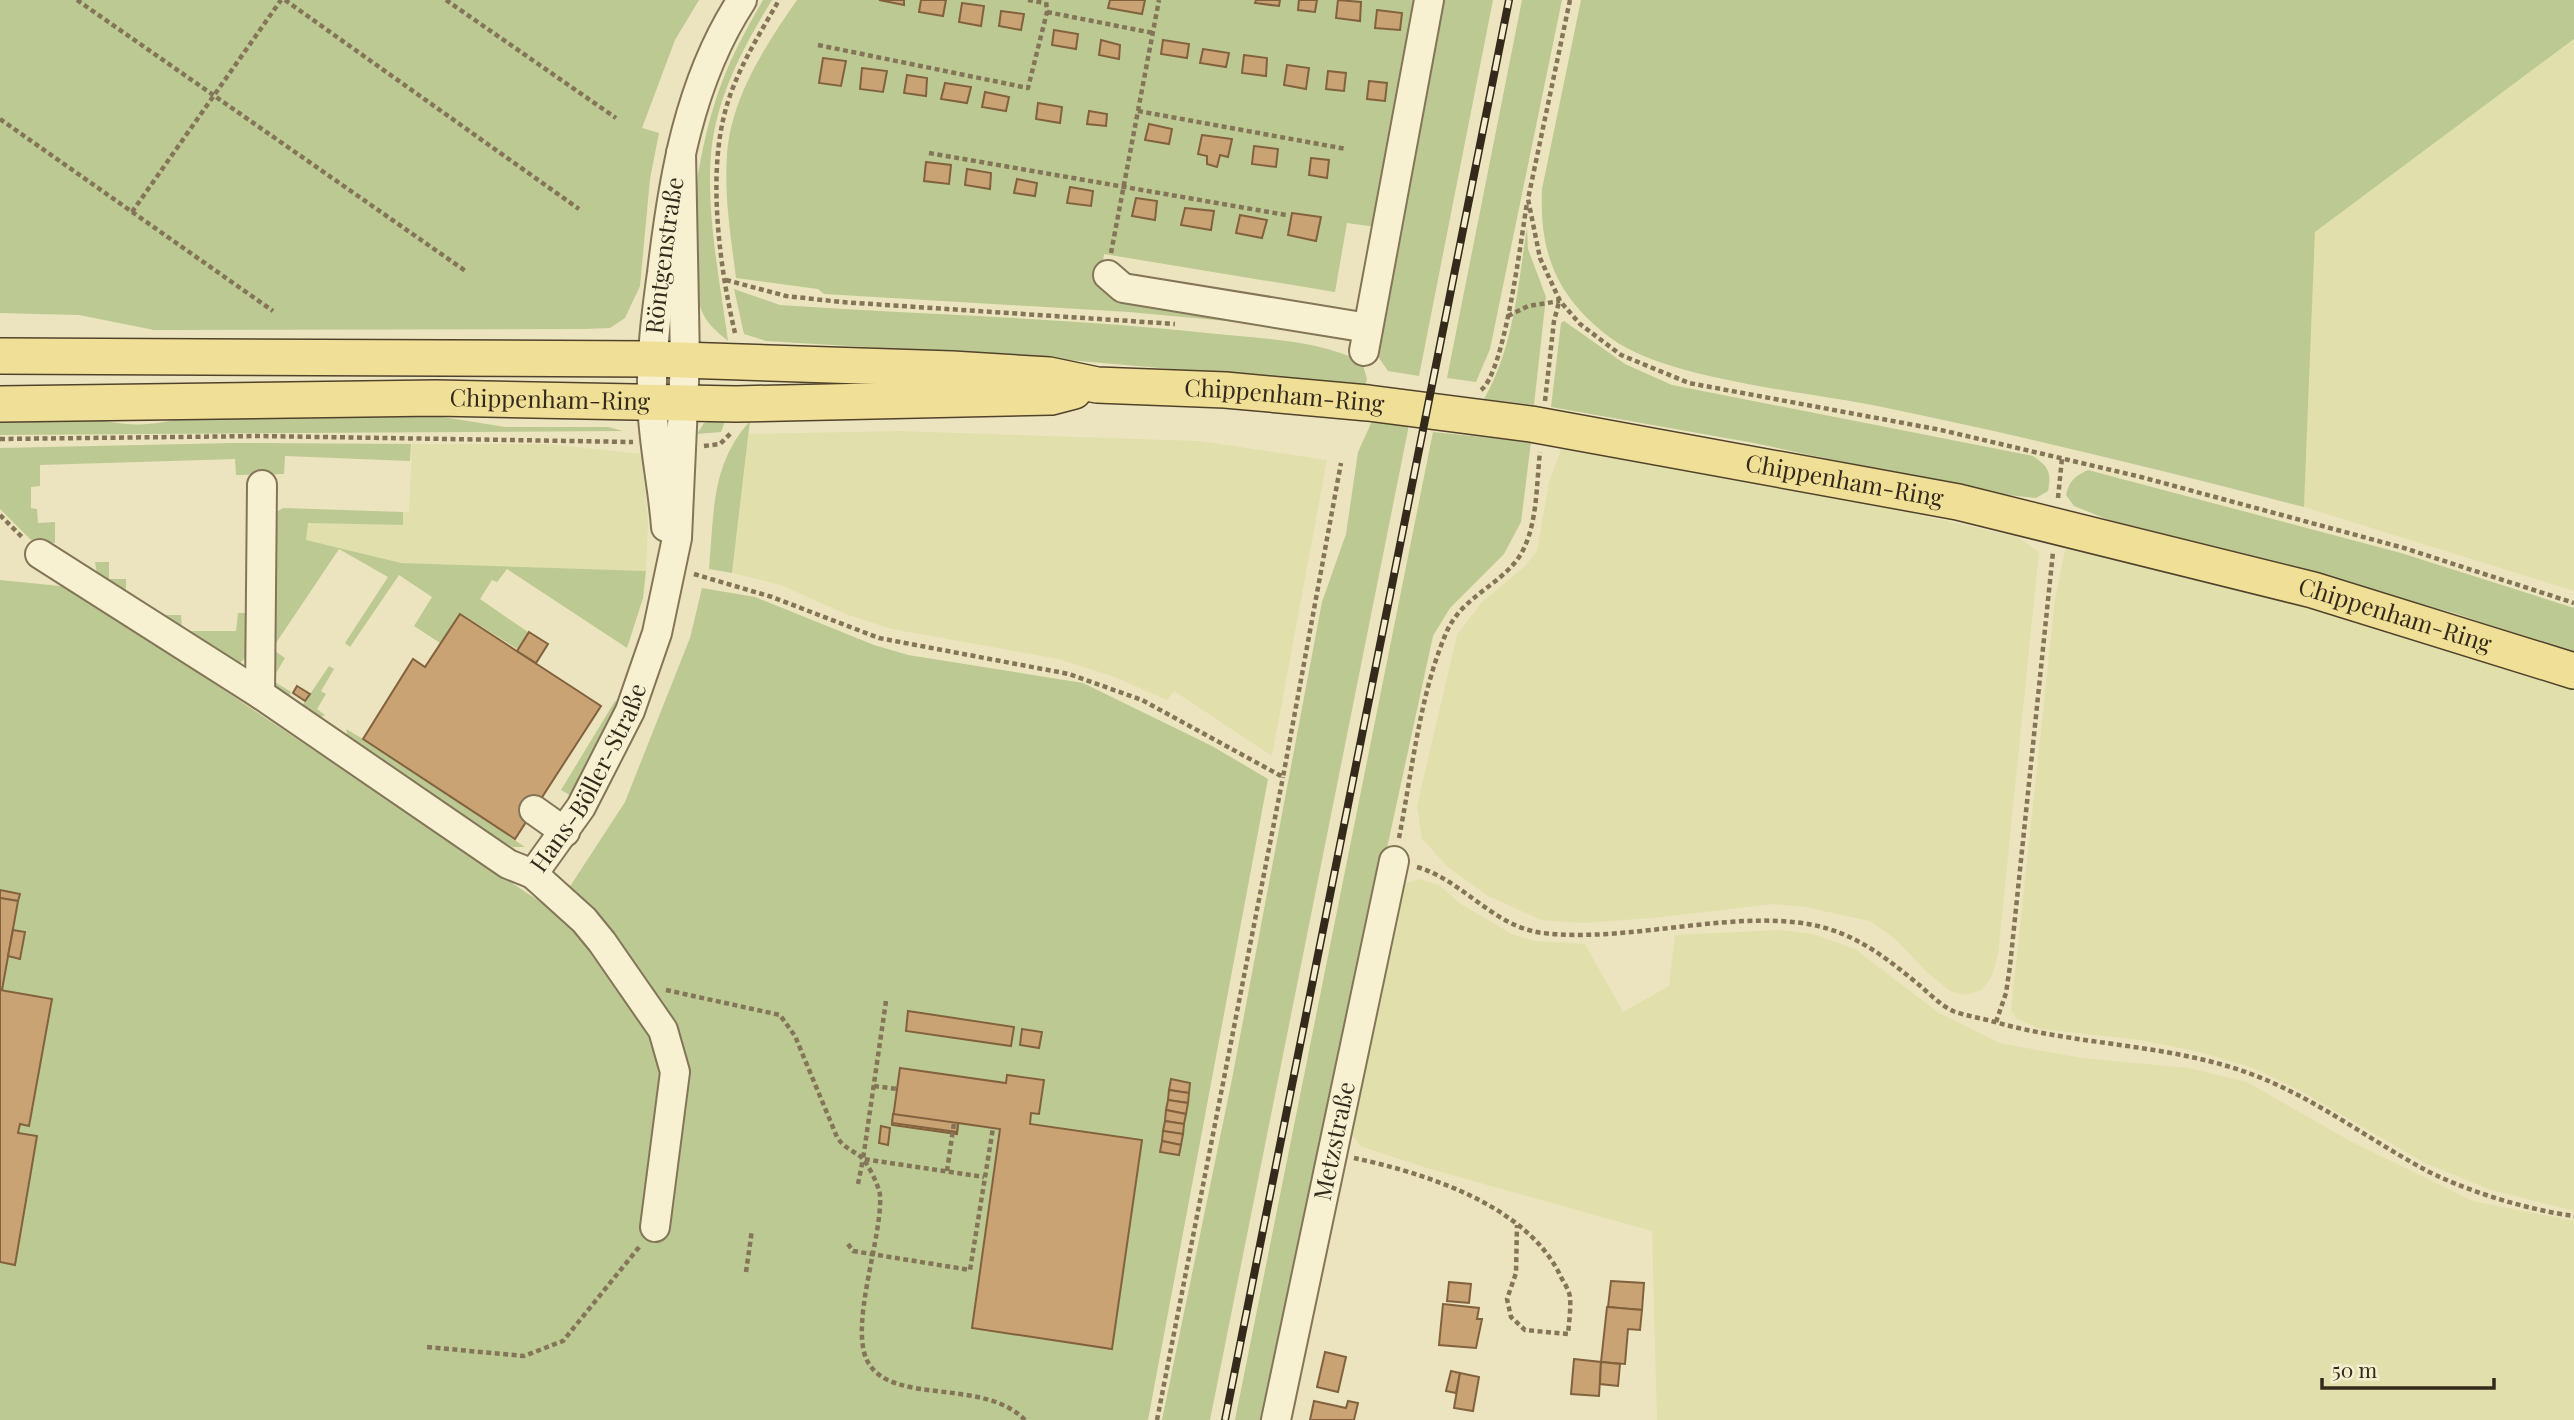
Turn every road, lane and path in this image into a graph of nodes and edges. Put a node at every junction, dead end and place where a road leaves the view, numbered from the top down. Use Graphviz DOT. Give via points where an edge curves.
graph roads {
  1 [pos="77,0"];
  2 [pos="283,0"];
  3 [pos="446,0"];
  4 [pos="742,0"];
  5 [pos="779,0"];
  6 [pos="1028,0"];
  7 [pos="1159,0"];
  8 [pos="1429,0"];
  9 [pos="1570,0"];
  10 [pos="1045,2"];
  11 [pos="1047,12"];
  12 [pos="1153,33"];
  13 [pos="818,45"];
  14 [pos="214,95"];
  15 [pos="1138,111"];
  16 [pos="616,118"];
  17 [pos="0,119"];
  18 [pos="1346,149"];
  19 [pos="929,153"];
  20 [pos="1124,187"];
  21 [pos="1528,199"];
  22 [pos="579,209"];
  23 [pos="132,212"];
  24 [pos="1286,215"];
  25 [pos="467,272"];
  26 [pos="1108,275"];
  27 [pos="725,279"];
  28 [pos="1560,301"];
  29 [pos="273,311"];
  30 [pos="1508,317"];
  31 [pos="1186,325"];
  32 [pos="0,356"];
  33 [pos="668,359"];
  34 [pos="737,363"];
  35 [pos="1097,385"];
  36 [pos="1477,392"];
  37 [pos="668,403"];
  38 [pos="0,404"];
  39 [pos="1544,407"];
  40 [pos="0,439"];
  41 [pos="598,440"];
  42 [pos="1541,444"];
  43 [pos="2062,457"];
  44 [pos="1341,463"];
  45 [pos="262,485"];
  46 [pos="0,515"];
  47 [pos="2056,525"];
  48 [pos="40,554"];
  49 [pos="668,571"];
  50 [pos="2574,603"];
  51 [pos="2574,671"];
  52 [pos="260,694"];
  53 [pos="1283,777"];
  54 [pos="534,810"];
  55 [pos="565,832"];
  56 [pos="1394,861"];
  57 [pos="533,874"];
  58 [pos="662,988"];
  59 [pos="886,1001"];
  60 [pos="1996,1022"];
  61 [pos="874,1086"];
  62 [pos="897,1089"];
  63 [pos="954,1123"];
  64 [pos="993,1128"];
  65 [pos="1333,1153"];
  66 [pos="863,1158"];
  67 [pos="947,1171"];
  68 [pos="984,1177"];
  69 [pos="858,1184"];
  70 [pos="2574,1216"];
  71 [pos="1517,1225"];
  72 [pos="655,1227"];
  73 [pos="752,1230"];
  74 [pos="848,1244"];
  75 [pos="872,1254"];
  76 [pos="746,1272"];
  77 [pos="427,1347"];
  78 [pos="1025,1420"];
  79 [pos="1157,1420"];
  80 [pos="1276,1420"];
  1 -- 14 [label="path"];
  2 -- 14 [label="path"];
  2 -- 22 [label="path"];
  3 -- 16 [label="path"];
  4 -- 33 [label="street, Röntgenstraße" via="712,55 681,153"];
  5 -- 27 [label="path" via="746,57 724,115 716,169"];
  6 -- 10 [label="path"];
  7 -- 12 [label="path"];
  8 -- 26 [label="street" via="1366,340 1122,288"];
  9 -- 21 [label="path"];
  10 -- 11 [label="path"];
  11 -- 12 [label="path"];
  11 -- 13 [label="path" via="1028,88"];
  12 -- 15 [label="path"];
  14 -- 23 [label="path"];
  14 -- 25 [label="path"];
  15 -- 18 [label="path"];
  15 -- 20 [label="path"];
  17 -- 23 [label="path"];
  19 -- 20 [label="path"];
  20 -- 24 [label="path"];
  20 -- 26 [label="path"];
  21 -- 28 [label="path" via="1539,258"];
  21 -- 30 [label="path"];
  23 -- 29 [label="path"];
  27 -- 31 [label="path" via="786,296 841,302"];
  27 -- 34 [label="path"];
  28 -- 30 [label="path" via="1528,306"];
  28 -- 39 [label="path"];
  28 -- 43 [label="path" via="1580,324 1621,355 1689,383"];
  30 -- 36 [label="path" via="1492,375"];
  32 -- 33 [label="main road, Chippenham-Ring"];
  33 -- 34 [label="main road, Chippenham-Ring"];
  33 -- 37 [label="street, Röntgenstraße"];
  34 -- 35 [label="main road, Chippenham-Ring" via="1035,374"];
  35 -- 37 [label="main road, Chippenham-Ring" via="1051,397"];
  35 -- 47 [label="main road, Chippenham-Ring" via="1299,396 1531,424 1772,466"];
  37 -- 38 [label="main road, Chippenham-Ring" via="436,398"];
  37 -- 49 [label="street, Hans-Böller-Straße" via="654,443"];
  40 -- 41 [label="path"];
  42 -- 56 [label="path" via="1525,546 1516,562 1460,610 1438,656"];
  43 -- 47 [label="path"];
  43 -- 50 [label="path" via="2392,545"];
  44 -- 53 [label="path"];
  45 -- 52 [label="street"];
  46 -- 48 [label="path"];
  47 -- 51 [label="main road, Chippenham-Ring" via="2326,594"];
  47 -- 60 [label="path" via="2010,966"];
  48 -- 52 [label="street"];
  49 -- 53 [label="path" via="772,597 879,638 1069,674 1142,700"];
  49 -- 55 [label="street, Hans-Böller-Straße" via="657,632 639,688 598,777"];
  52 -- 57 [label="street" via="508,864"];
  53 -- 79 [label="path"];
  54 -- 55 [label="street"];
  55 -- 57 [label="street, Hans-Böller-Straße"];
  56 -- 60 [label="path" via="1453,883 1495,915 1537,932 1601,936 1741,922 1826,928 1862,942 1948,1009"];
  56 -- 65 [label="street, Metzstraße"];
  57 -- 72 [label="street, Hans-Böller-Straße" via="584,920 663,1030 675,1072"];
  58 -- 66 [label="path" via="780,1015 790,1025 842,1146"];
  59 -- 61 [label="path"];
  60 -- 70 [label="path" via="2040,1035 2194,1056 2252,1074 2300,1096 2424,1169 2487,1194"];
  61 -- 62 [label="path"];
  61 -- 66 [label="path"];
  63 -- 67 [label="path"];
  64 -- 68 [label="path"];
  65 -- 71 [label="path" via="1395,1166 1454,1188"];
  65 -- 80 [label="street, Metzstraße"];
  66 -- 67 [label="path"];
  66 -- 69 [label="path"];
  66 -- 75 [label="path" via="880,1194"];
  67 -- 68 [label="path"];
  68 -- 75 [label="path" via="970,1270"];
  71 -- 71 [label="path" via="1552,1260 1570,1295 1568,1334 1525,1330 1511,1317 1507,1298 1516,1273"];
  72 -- 77 [label="path" via="563,1341 524,1356"];
  73 -- 76 [label="path"];
  74 -- 75 [label="path" via="853,1251"];
  75 -- 78 [label="path" via="862,1332 869,1365 899,1384 1005,1403"];
}
